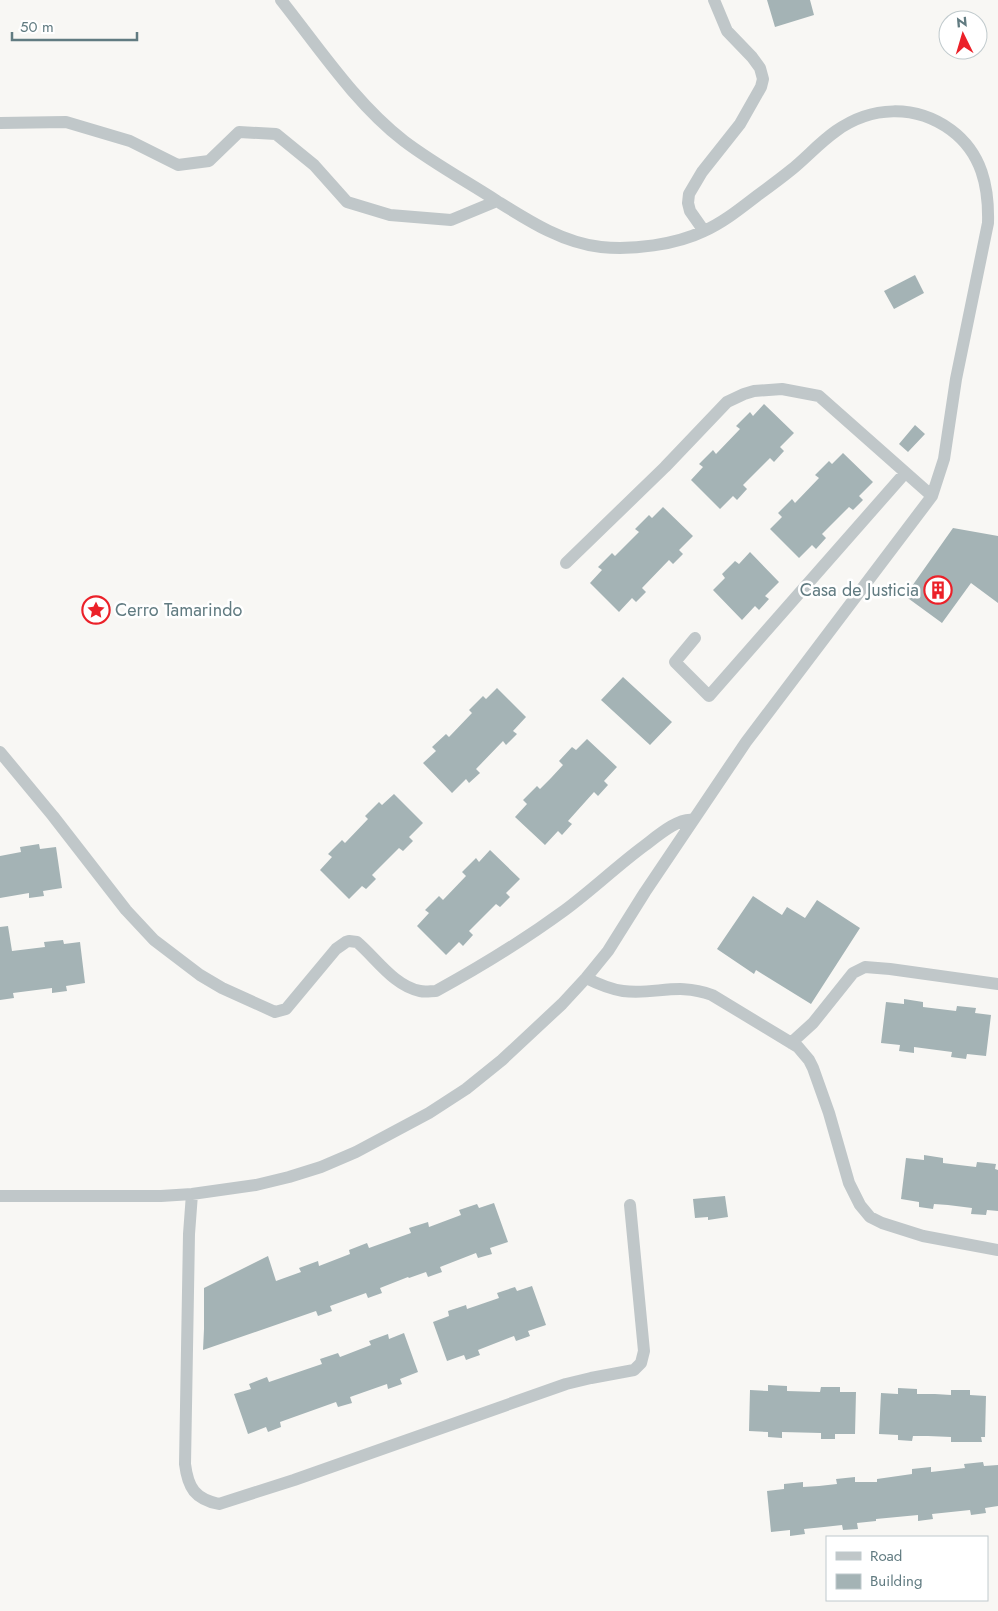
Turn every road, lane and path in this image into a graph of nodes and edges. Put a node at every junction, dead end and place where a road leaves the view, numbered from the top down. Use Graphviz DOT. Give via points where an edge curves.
graph roads {
  1 [pos="281,0"];
  2 [pos="714,0"];
  3 [pos="0,123"];
  4 [pos="497,200"];
  5 [pos="704,232"];
  6 [pos="905,473"];
  7 [pos="932,496"];
  8 [pos="566,564"];
  9 [pos="695,638"];
  10 [pos="0,752"];
  11 [pos="693,820"];
  12 [pos="586,978"];
  13 [pos="998,984"];
  14 [pos="791,1043"];
  15 [pos="192,1194"];
  16 [pos="0,1196"];
  17 [pos="630,1205"];
  18 [pos="998,1250"];
  1 -- 4 [label="street" via="355,94 384,123 404,141"];
  2 -- 5 [label="street" via="727,31 752,57 763,80 740,124 689,194 689,207"];
  3 -- 4 [label="street" via="66,122 130,141 178,165 209,161 239,132 276,134 314,165 347,202 390,216 451,220"];
  4 -- 5 [label="street" via="556,234 574,242 601,247 654,246"];
  5 -- 7 [label="street" via="790,171 836,131 873,113 896,110 923,115 948,127 966,144 986,181 988,223 956,379 944,459"];
  6 -- 7 [label="street"];
  6 -- 8 [label="street" via="819,396 782,389 749,392 727,402"];
  6 -- 9 [label="street" via="709,696 675,662"];
  7 -- 11 [label="street" via="746,742"];
  10 -- 11 [label="street" via="126,910 154,940 200,976 275,1012 286,1009 336,949 349,941 357,942 407,986 422,992 436,991 532,934 659,834 685,819"];
  11 -- 12 [label="street" via="608,951"];
  12 -- 14 [label="street" via="604,987 624,991 686,988 701,991"];
  12 -- 15 [label="street" via="537,1029 466,1089 390,1135 289,1177"];
  13 -- 14 [label="street" via="865,967 853,973 813,1023"];
  14 -- 18 [label="street" via="804,1052 813,1068 849,1183 870,1217 923,1236"];
  15 -- 16 [label="street"];
  15 -- 17 [label="street" via="185,1464 187,1480 196,1493 211,1503 219,1504 566,1384 634,1370 641,1363 644,1350"];
}
